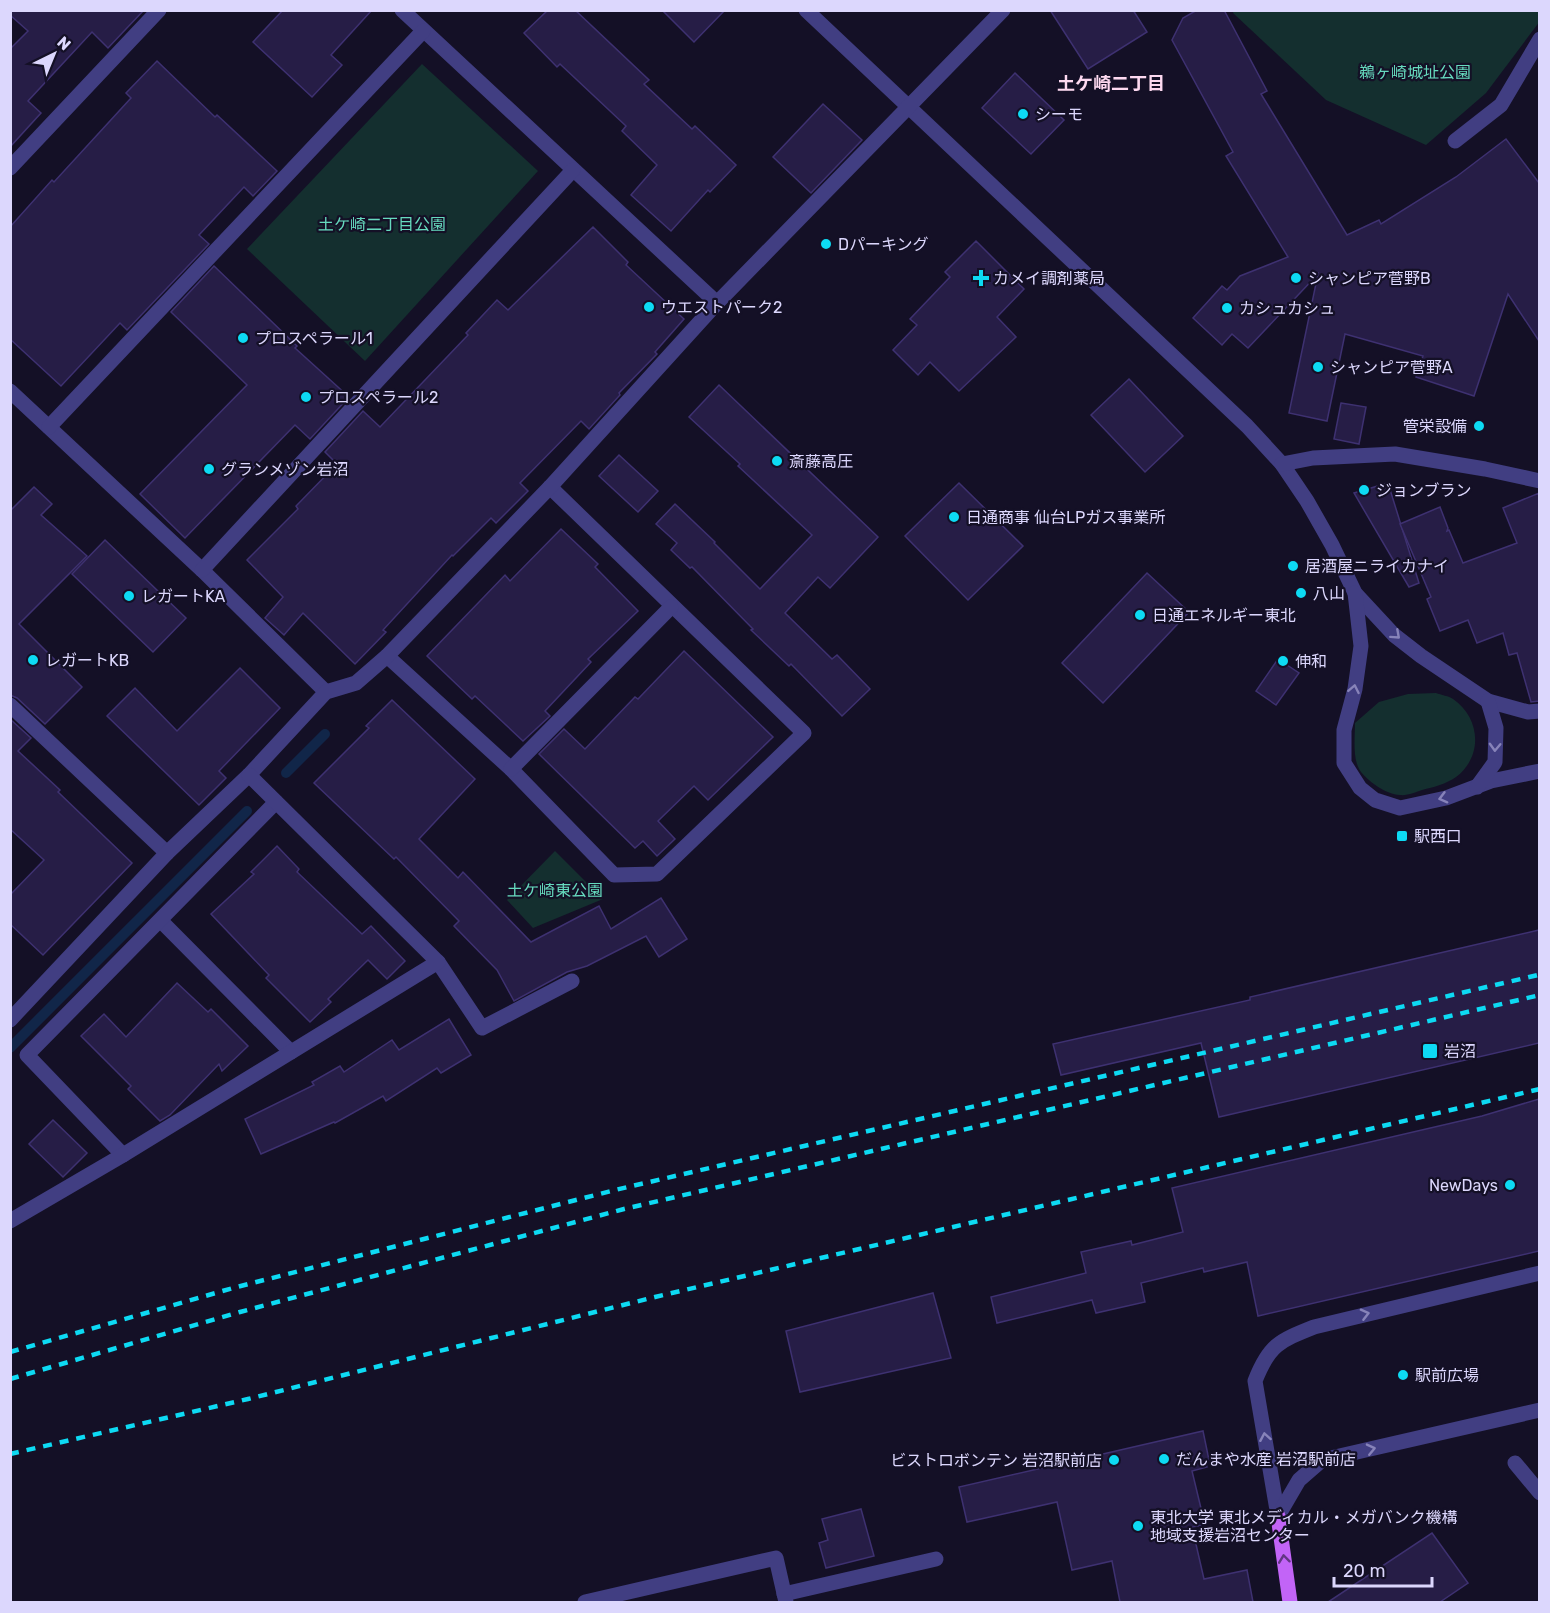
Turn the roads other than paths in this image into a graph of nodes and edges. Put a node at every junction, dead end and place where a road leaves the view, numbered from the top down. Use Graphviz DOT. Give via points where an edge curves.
graph roads {
  1 [pos="159,10"];
  2 [pos="402,10"];
  3 [pos="806,10"];
  4 [pos="1003,10"];
  5 [pos="423,31"];
  6 [pos="1539,39"];
  7 [pos="908,107"];
  8 [pos="1455,141"];
  9 [pos="10,168"];
  10 [pos="573,170"];
  11 [pos="717,303"];
  12 [pos="10,391"];
  13 [pos="49,427"];
  14 [pos="1282,464"];
  15 [pos="1539,481"];
  16 [pos="550,487"];
  17 [pos="202,570"];
  18 [pos="1355,593"];
  19 [pos="671,607"];
  20 [pos="387,656"];
  21 [pos="326,692"];
  22 [pos="1488,701"];
  23 [pos="10,705"];
  24 [pos="1539,711"];
  25 [pos="511,769"];
  26 [pos="1539,771"];
  27 [pos="249,775"];
  28 [pos="1476,787"];
  29 [pos="276,802"];
  30 [pos="167,853"];
  31 [pos="160,921"];
  32 [pos="438,962"];
  33 [pos="572,981"];
  34 [pos="10,998"];
  35 [pos="22,1009"];
  36 [pos="10,1020"];
  37 [pos="291,1052"];
  38 [pos="123,1155"];
  39 [pos="10,1221"];
  40 [pos="1539,1273"];
  41 [pos="1539,1410"];
  42 [pos="1515,1463"];
  43 [pos="1539,1493"];
  44 [pos="1278,1516"];
  45 [pos="936,1560"];
  46 [pos="785,1598"];
  47 [pos="585,1602"];
  48 [pos="1290,1602"];
  1 -- 9 [label="street"];
  2 -- 5 [label="street"];
  3 -- 7 [label="street"];
  4 -- 7 [label="street"];
  5 -- 10 [label="street"];
  5 -- 13 [label="street"];
  6 -- 8 [label="street" via="1501,105"];
  7 -- 11 [label="street"];
  7 -- 14 [label="street" via="1247,426"];
  10 -- 11 [label="street"];
  10 -- 17 [label="street"];
  11 -- 16 [label="street"];
  12 -- 13 [label="street"];
  13 -- 17 [label="street"];
  14 -- 15 [label="street" via="1314,458 1395,454"];
  14 -- 18 [label="street" via="1332,545"];
  16 -- 19 [label="street"];
  16 -- 20 [label="street"];
  17 -- 21 [label="street"];
  18 -- 22 [label="street, one-way" via="1421,656"];
  28 -- 18 [label="street, one-way" via="1400,808 1375,800 1360,788 1344,763 1344,730 1361,646"];
  19 -- 25 [label="street"];
  19 -- 25 [label="street" via="804,733 657,874 614,875"];
  20 -- 21 [label="street" via="356,683"];
  20 -- 25 [label="street"];
  21 -- 27 [label="street"];
  22 -- 24 [label="street" via="1528,712"];
  22 -- 28 [label="street, one-way" via="1496,728 1495,762"];
  23 -- 30 [label="street"];
  26 -- 28 [label="street"];
  27 -- 29 [label="street"];
  27 -- 30 [label="street"];
  29 -- 31 [label="street"];
  29 -- 32 [label="street"];
  30 -- 35 [label="street"];
  31 -- 37 [label="street"];
  31 -- 38 [label="street" via="27,1055"];
  32 -- 33 [label="street" via="482,1028"];
  32 -- 37 [label="street"];
  34 -- 35 [label="street"];
  35 -- 36 [label="street"];
  37 -- 38 [label="street"];
  38 -- 39 [label="street"];
  44 -- 40 [label="street, one-way" via="1255,1381 1263,1360 1282,1340 1314,1327"];
  44 -- 41 [label="street, one-way" via="1299,1480 1322,1460"];
  42 -- 43 [label="street"];
  48 -- 44 [label="main road, one-way"];
  45 -- 46 [label="street"];
  46 -- 47 [label="street" via="776,1558"];
}
